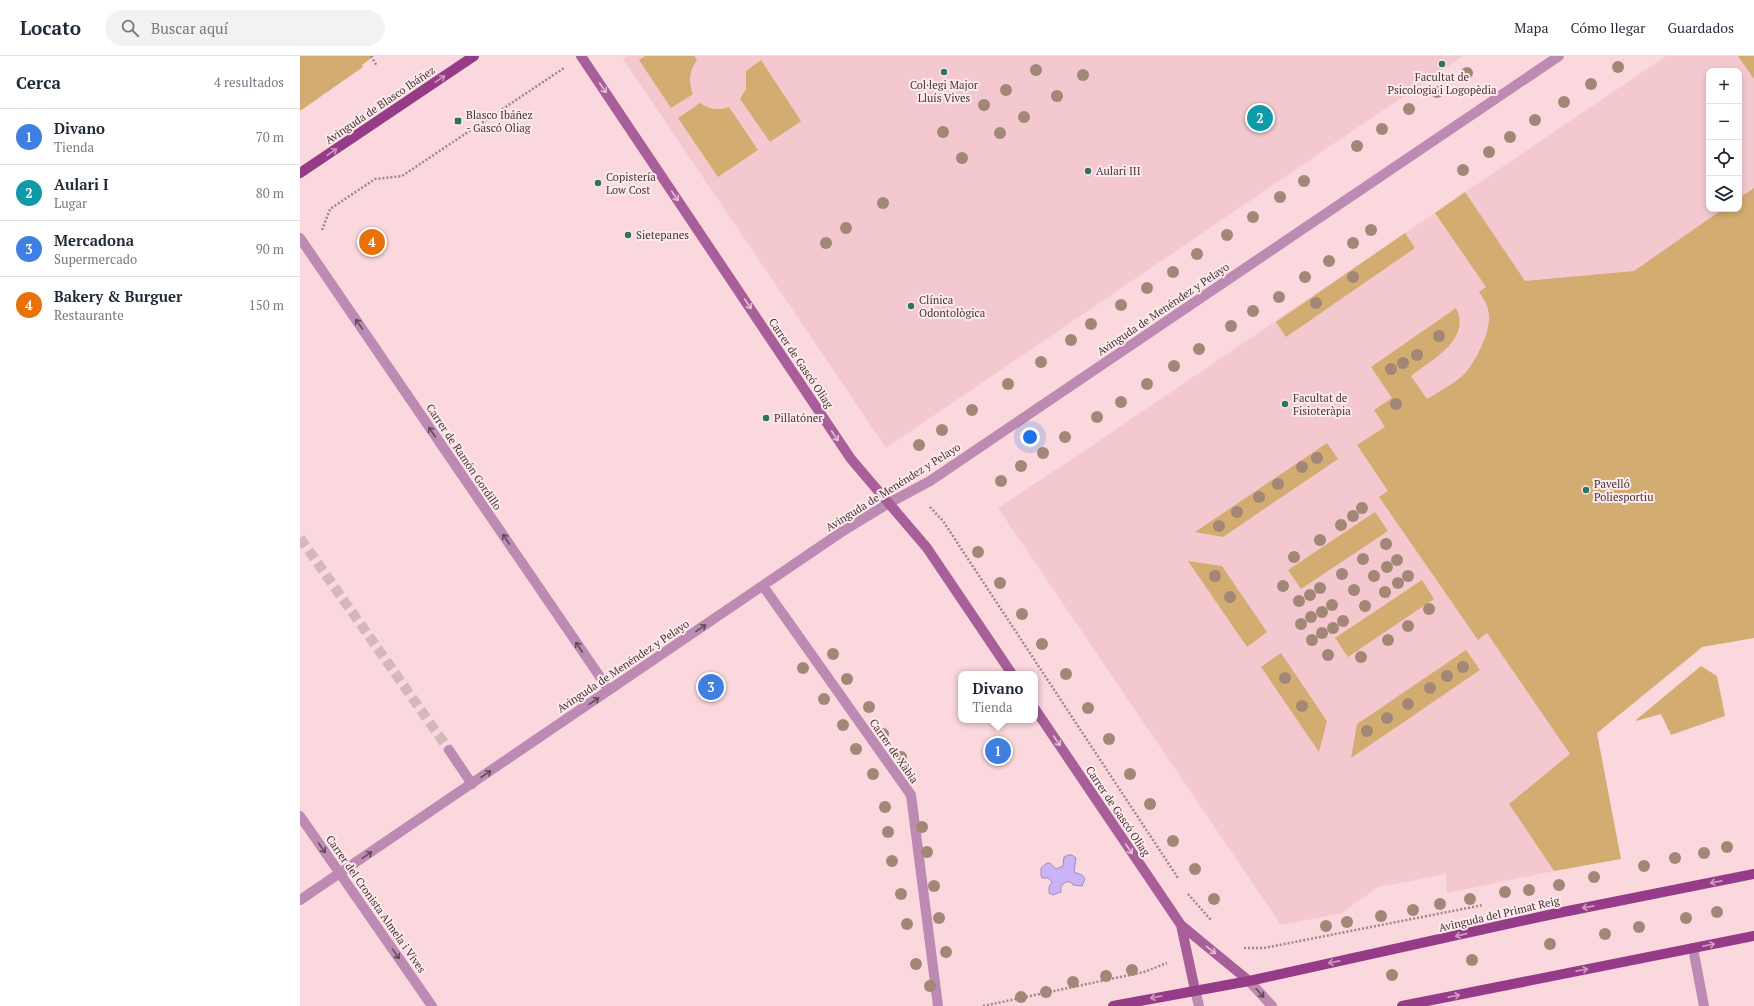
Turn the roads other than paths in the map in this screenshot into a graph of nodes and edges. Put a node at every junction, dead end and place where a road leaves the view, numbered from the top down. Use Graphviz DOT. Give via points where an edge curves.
graph roads {
  1 [pos="474,56"];
  2 [pos="582,56"];
  3 [pos="1559,56"];
  4 [pos="300,173"];
  5 [pos="303,242"];
  6 [pos="889,502"];
  7 [pos="763,586"];
  8 [pos="1010,671"];
  9 [pos="609,690"];
  10 [pos="1038,713"];
  11 [pos="448,750"];
  12 [pos="472,784"];
  13 [pos="300,816"];
  14 [pos="340,873"];
  15 [pos="1754,874"];
  16 [pos="300,900"];
  17 [pos="1181,925"];
  18 [pos="1754,936"];
  19 [pos="1693,948"];
  20 [pos="1249,981"];
  21 [pos="1195,990"];
  22 [pos="432,1006"];
  23 [pos="938,1006"];
  24 [pos="1113,1006"];
  25 [pos="1199,1006"];
  26 [pos="1272,1006"];
  27 [pos="1402,1006"];
  28 [pos="1704,1006"];
  4 -- 1 [label="main road, Avinguda de Blasco Ibáñez, one-way"];
  2 -- 6 [label="street, Carrer de Gascó Oliag, one-way" via="851,459"];
  3 -- 6 [label="street, Avinguda de Menéndez y Pelayo" via="930,481"];
  9 -- 5 [label="street, Carrer de Ramón Gordillo, one-way"];
  6 -- 7 [label="street, Avinguda de Menéndez y Pelayo"];
  6 -- 8 [label="street, Carrer de Gascó Oliag" via="927,548"];
  9 -- 7 [label="street, Avinguda de Menéndez y Pelayo, one-way"];
  7 -- 23 [label="street, Carrer de Xàbia" via="911,795"];
  12 -- 9 [label="street, Avinguda de Menéndez y Pelayo, one-way"];
  10 -- 17 [label="street, Carrer de Gascó Oliag, one-way"];
  11 -- 12 [label="street"];
  14 -- 12 [label="street, Avinguda de Menéndez y Pelayo, one-way"];
  13 -- 14 [label="street, Carrer del Cronista Almela i Vives, one-way"];
  14 -- 16 [label="street, Avinguda de Menéndez y Pelayo"];
  14 -- 22 [label="street, Carrer del Cronista Almela i Vives, one-way"];
  15 -- 20 [label="main road, Avinguda del Primat Reig, one-way" via="1545,916"];
  17 -- 20 [label="street, Carrer de Gascó Oliag, one-way"];
  17 -- 21 [label="street, Carrer de Gascó Oliag"];
  19 -- 18 [label="main road, one-way"];
  27 -- 19 [label="main road, one-way"];
  19 -- 28 [label="street"];
  20 -- 21 [label="main road, Avinguda del Primat Reig"];
  20 -- 26 [label="street, one-way"];
  21 -- 24 [label="main road, Avinguda del Primat Reig, one-way"];
  21 -- 25 [label="street"];
}
